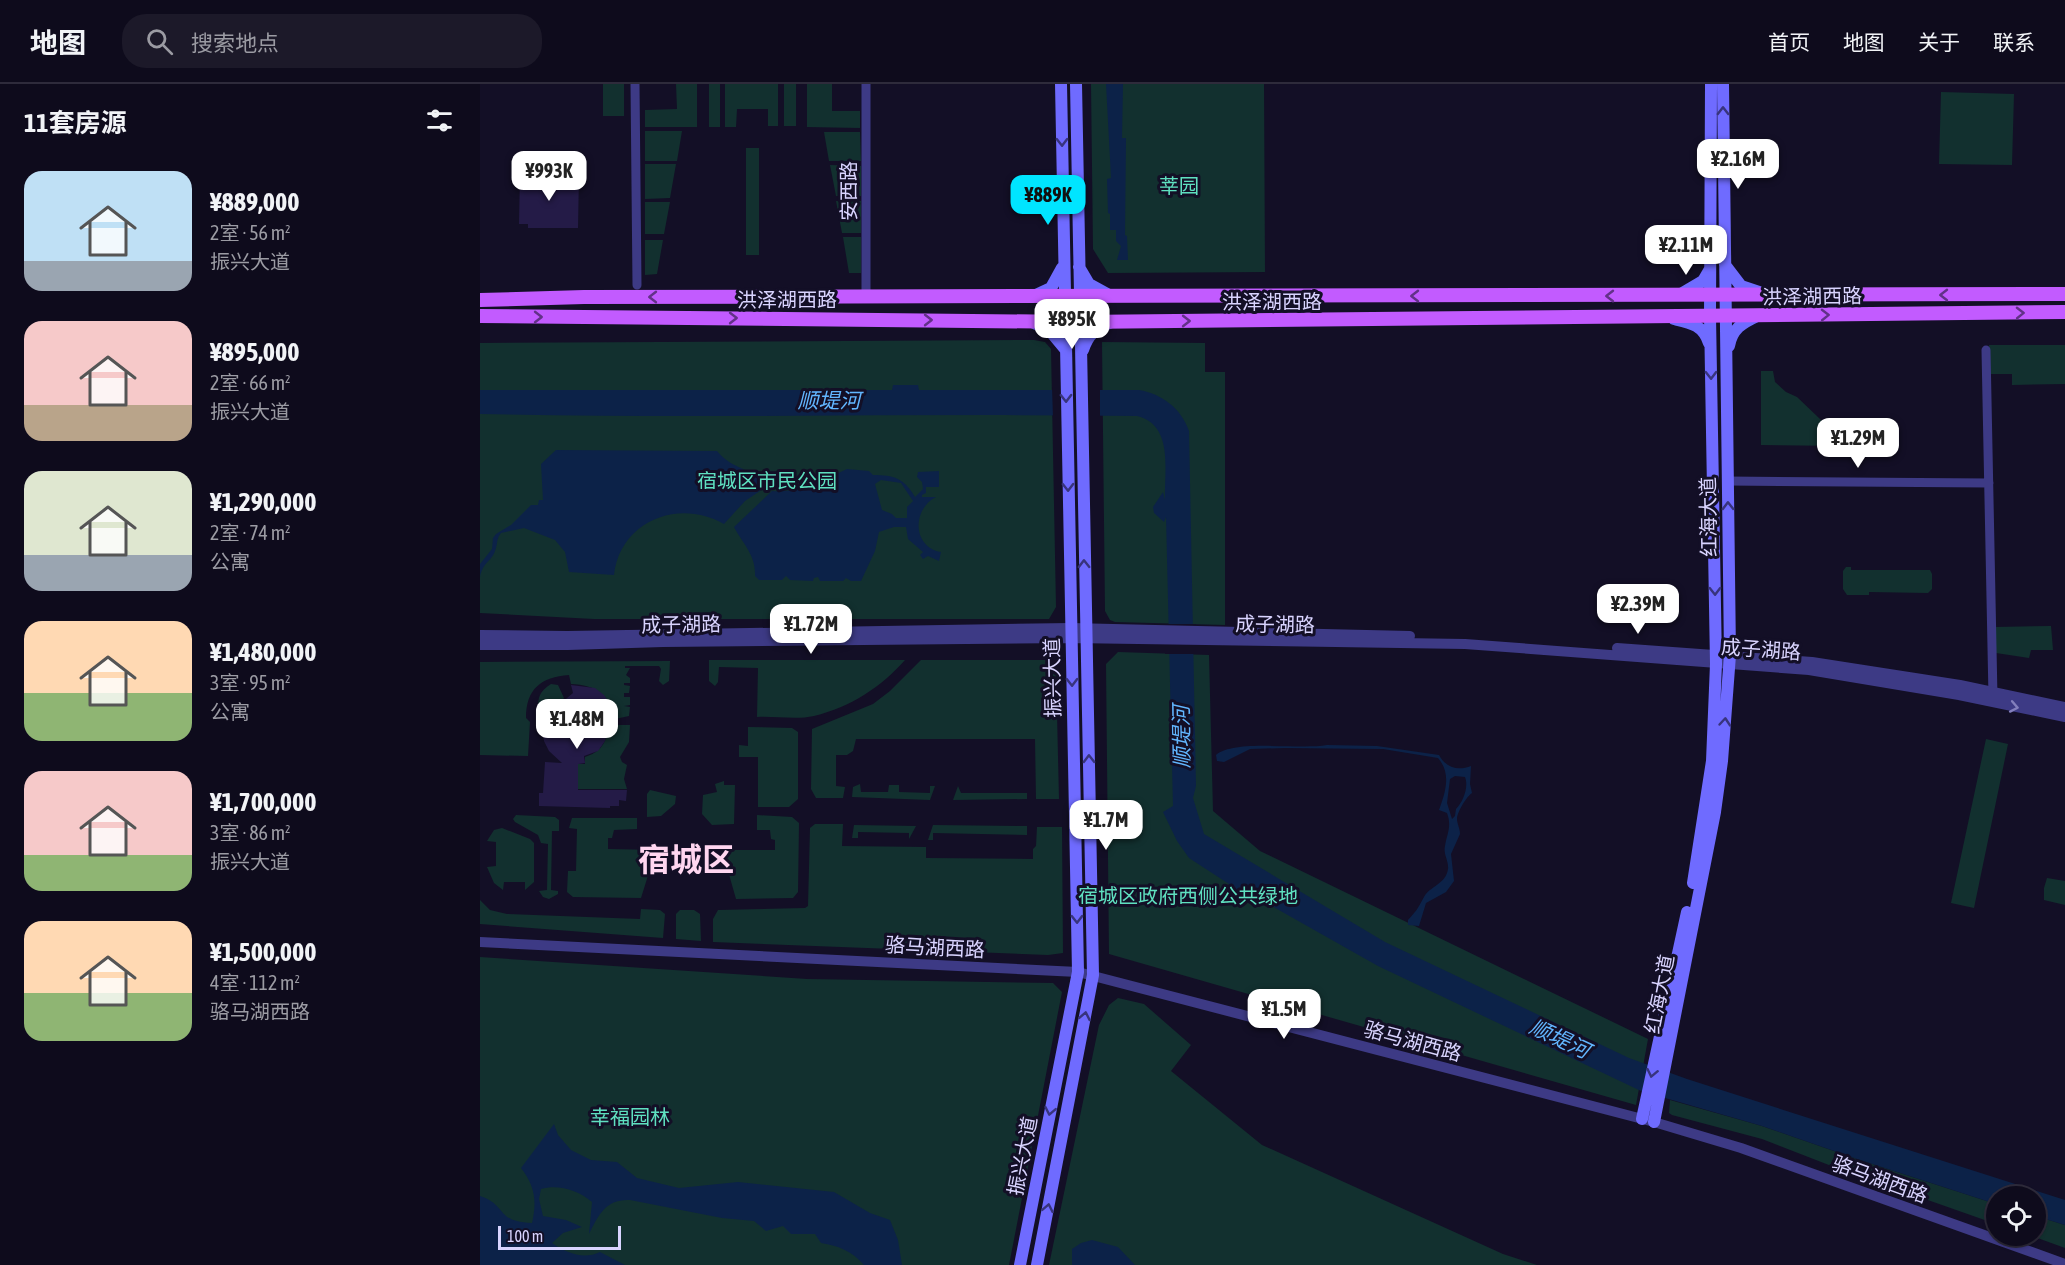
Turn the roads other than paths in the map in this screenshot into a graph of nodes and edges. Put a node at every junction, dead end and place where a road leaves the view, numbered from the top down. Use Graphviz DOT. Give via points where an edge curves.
graph roads {
  1 [pos="635,84"];
  2 [pos="866,84"];
  3 [pos="1061,84"];
  4 [pos="1076,84"];
  5 [pos="1711,84"];
  6 [pos="1723,84"];
  7 [pos="1064,240"];
  8 [pos="1078,240"];
  9 [pos="1724,263"];
  10 [pos="1064,265"];
  11 [pos="1078,265"];
  12 [pos="1710,268"];
  13 [pos="637,285"];
  14 [pos="2065,294"];
  15 [pos="999,296"];
  16 [pos="1034,296"];
  17 [pos="1072,296"];
  18 [pos="1113,296"];
  19 [pos="1159,296"];
  20 [pos="1651,296"];
  21 [pos="1673,296"];
  22 [pos="1717,296"];
  23 [pos="1781,296"];
  24 [pos="866,297"];
  25 [pos="483,299"];
  26 [pos="517,299"];
  27 [pos="2065,312"];
  28 [pos="1788,315"];
  29 [pos="480,316"];
  30 [pos="495,316"];
  31 [pos="1717,316"];
  32 [pos="1757,316"];
  33 [pos="516,317"];
  34 [pos="1657,317"];
  35 [pos="1003,321"];
  36 [pos="1028,321"];
  37 [pos="1065,321"];
  38 [pos="1114,321"];
  39 [pos="1161,321"];
  40 [pos="1080,322"];
  41 [pos="480,324"];
  42 [pos="1065,349"];
  43 [pos="1711,350"];
  44 [pos="1986,350"];
  45 [pos="1080,362"];
  46 [pos="1066,368"];
  47 [pos="1725,371"];
  48 [pos="1727,481"];
  49 [pos="1989,483"];
  50 [pos="1071,633"];
  51 [pos="1086,633"];
  52 [pos="480,635"];
  53 [pos="480,645"];
  54 [pos="1716,659"];
  55 [pos="1730,660"];
  56 [pos="1993,697"];
  57 [pos="2065,707"];
  58 [pos="2065,717"];
  59 [pos="480,942"];
  60 [pos="1078,972"];
  61 [pos="1093,975"];
  62 [pos="1664,1045"];
  63 [pos="1648,1121"];
  64 [pos="2065,1264"];
  65 [pos="1020,1265"];
  66 [pos="1037,1265"];
  1 -- 13 [label="street"];
  2 -- 24 [label="street, 安西路"];
  3 -- 7 [label="main road, 振兴大道, one-way"];
  4 -- 8 [label="main road, 振兴大道"];
  5 -- 12 [label="main road, 红海大道"];
  9 -- 6 [label="main road, 红海大道, one-way"];
  7 -- 8 [label="main road" via="1071,244"];
  7 -- 10 [label="main road, 振兴大道"];
  8 -- 11 [label="main road, 振兴大道"];
  9 -- 22 [label="main road, 红海大道"];
  9 -- 23 [label="main road" via="1741,286"];
  10 -- 16 [label="main road" via="1051,288"];
  10 -- 17 [label="main road, 振兴大道"];
  11 -- 17 [label="main road, 振兴大道"];
  11 -- 18 [label="main road" via="1089,284"];
  12 -- 21 [label="main road" via="1707,278 1696,288"];
  12 -- 22 [label="main road, 红海大道"];
  14 -- 23 [label="main road, 洪泽湖西路, one-way"];
  15 -- 16 [label="main road, 洪泽湖西路"];
  15 -- 24 [label="main road, 洪泽湖西路"];
  15 -- 35 [label="main road" via="1009,308"];
  16 -- 17 [label="main road, 洪泽湖西路"];
  17 -- 18 [label="main road, 洪泽湖西路"];
  17 -- 37 [label="main road, 振兴大道"];
  17 -- 40 [label="main road, 振兴大道"];
  18 -- 19 [label="main road, 洪泽湖西路"];
  20 -- 19 [label="main road, 洪泽湖西路, one-way"];
  19 -- 39 [label="main road" via="1148,300 1143,310 1150,318"];
  20 -- 21 [label="main road, 洪泽湖西路"];
  20 -- 34 [label="main road"];
  21 -- 22 [label="main road, 洪泽湖西路"];
  22 -- 23 [label="main road, 洪泽湖西路"];
  22 -- 31 [label="main road, 红海大道"];
  23 -- 28 [label="main road" via="1781,306"];
  24 -- 26 [label="main road, 洪泽湖西路, one-way"];
  25 -- 26 [label="main road, 洪泽湖西路"];
  26 -- 33 [label="main road" via="509,305"];
  28 -- 27 [label="main road, 洪泽湖西路, one-way"];
  28 -- 32 [label="main road, 洪泽湖西路"];
  29 -- 30 [label="main road, 洪泽湖西路"];
  30 -- 33 [label="main road, 洪泽湖西路"];
  30 -- 41 [label="street"];
  31 -- 32 [label="main road, 洪泽湖西路"];
  31 -- 34 [label="main road, 洪泽湖西路"];
  31 -- 43 [label="main road, 红海大道"];
  31 -- 47 [label="main road, 红海大道"];
  32 -- 47 [label="main road" via="1733,332"];
  33 -- 35 [label="main road, 洪泽湖西路, one-way"];
  39 -- 34 [label="main road, 洪泽湖西路, one-way"];
  34 -- 43 [label="main road" via="1702,329"];
  35 -- 36 [label="main road, 洪泽湖西路"];
  36 -- 37 [label="main road, 洪泽湖西路"];
  36 -- 42 [label="main road" via="1050,331"];
  37 -- 40 [label="main road, 洪泽湖西路"];
  37 -- 42 [label="main road, 振兴大道"];
  38 -- 39 [label="main road, 洪泽湖西路"];
  38 -- 40 [label="main road, 洪泽湖西路"];
  38 -- 45 [label="main road" via="1090,335"];
  40 -- 45 [label="main road, 振兴大道"];
  42 -- 46 [label="main road, 振兴大道"];
  43 -- 54 [label="main road, 红海大道, one-way"];
  44 -- 49 [label="street"];
  45 -- 46 [label="main road"];
  51 -- 45 [label="main road, 振兴大道, one-way"];
  46 -- 50 [label="main road, 振兴大道, one-way"];
  47 -- 48 [label="main road, 红海大道"];
  48 -- 49 [label="street"];
  55 -- 48 [label="main road, 红海大道, one-way"];
  49 -- 56 [label="street"];
  50 -- 51 [label="street, 成子湖路"];
  50 -- 52 [label="street, 成子湖路"];
  50 -- 53 [label="street, 成子湖路"];
  50 -- 60 [label="main road, 振兴大道, one-way"];
  51 -- 54 [label="street, 成子湖路" via="1466,638"];
  61 -- 51 [label="main road, 振兴大道, one-way"];
  54 -- 55 [label="street, 成子湖路"];
  54 -- 62 [label="main road, 红海大道" via="1712,762"];
  55 -- 56 [label="street, 成子湖路"];
  62 -- 55 [label="main road, 红海大道, one-way" via="1715,812"];
  56 -- 57 [label="street, 成子湖路"];
  56 -- 58 [label="street, 成子湖路, one-way"];
  59 -- 60 [label="street, 骆马湖西路"];
  60 -- 61 [label="street, 骆马湖西路"];
  60 -- 65 [label="main road, 振兴大道, one-way"];
  61 -- 63 [label="street, 骆马湖西路"];
  66 -- 61 [label="main road, 振兴大道, one-way"];
  62 -- 63 [label="main road"];
  63 -- 64 [label="street, 骆马湖西路" via="1741,1148"];
}
